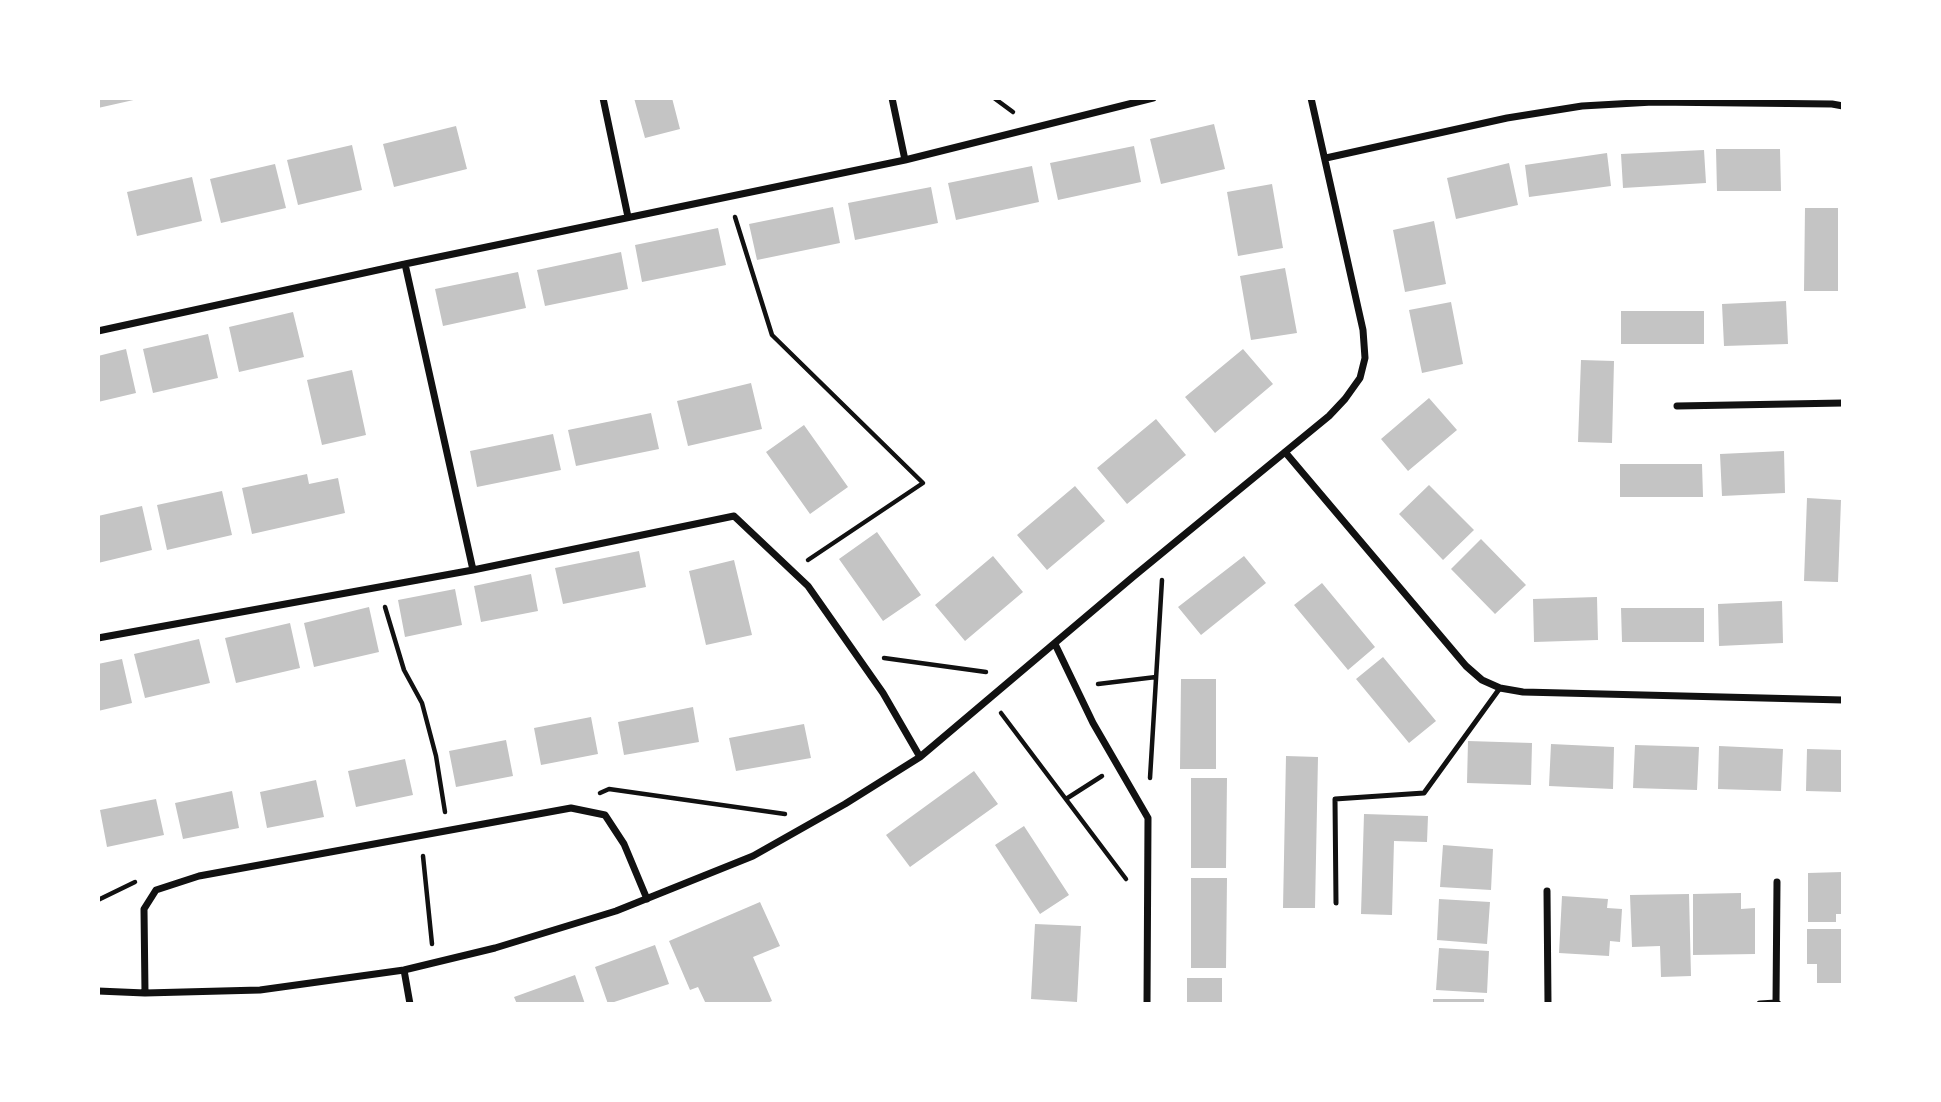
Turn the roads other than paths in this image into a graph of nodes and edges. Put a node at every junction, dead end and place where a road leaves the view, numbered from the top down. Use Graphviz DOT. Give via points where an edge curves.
graph roads {
  1 [pos="603,98"];
  2 [pos="892,98"];
  3 [pos="1110,98"];
  4 [pos="1153,98"];
  5 [pos="1311,98"];
  6 [pos="1843,106"];
  7 [pos="1112,108"];
  8 [pos="1326,159"];
  9 [pos="905,160"];
  10 [pos="628,217"];
  11 [pos="405,264"];
  12 [pos="98,331"];
  13 [pos="1843,403"];
  14 [pos="1678,406"];
  15 [pos="1285,452"];
  16 [pos="473,570"];
  17 [pos="98,638"];
  18 [pos="1055,644"];
  19 [pos="1500,688"];
  20 [pos="1843,700"];
  21 [pos="920,757"];
  22 [pos="1777,882"];
  23 [pos="1547,891"];
  24 [pos="647,899"];
  25 [pos="1336,903"];
  26 [pos="404,970"];
  27 [pos="98,991"];
  28 [pos="145,993"];
  29 [pos="410,1004"];
  30 [pos="1147,1004"];
  31 [pos="1548,1004"];
  32 [pos="1760,1004"];
  33 [pos="1777,1004"];
  1 -- 10 [label="street"];
  2 -- 9 [label="street"];
  3 -- 7 [label="lane"];
  4 -- 7 [label="street"];
  5 -- 8 [label="street"];
  6 -- 8 [label="street" via="1653,102 1582,106"];
  7 -- 9 [label="street"];
  8 -- 15 [label="street" via="1365,358 1360,378 1345,399"];
  9 -- 10 [label="street"];
  10 -- 11 [label="street"];
  11 -- 12 [label="street"];
  11 -- 16 [label="street"];
  13 -- 14 [label="street"];
  15 -- 18 [label="street"];
  15 -- 19 [label="street" via="1466,666"];
  16 -- 17 [label="street"];
  16 -- 21 [label="street" via="734,516 808,586 883,693"];
  18 -- 21 [label="street"];
  18 -- 30 [label="street" via="1093,723 1148,818"];
  19 -- 20 [label="street"];
  19 -- 25 [label="lane" via="1424,793 1335,799"];
  21 -- 24 [label="street" via="753,856"];
  22 -- 33 [label="street"];
  23 -- 31 [label="street"];
  24 -- 26 [label="street" via="495,948"];
  24 -- 28 [label="street" via="624,844 605,815 571,808 199,876 156,890 144,909"];
  26 -- 28 [label="street" via="260,990"];
  26 -- 29 [label="street"];
  27 -- 28 [label="street"];
  32 -- 33 [label="street"];
}
